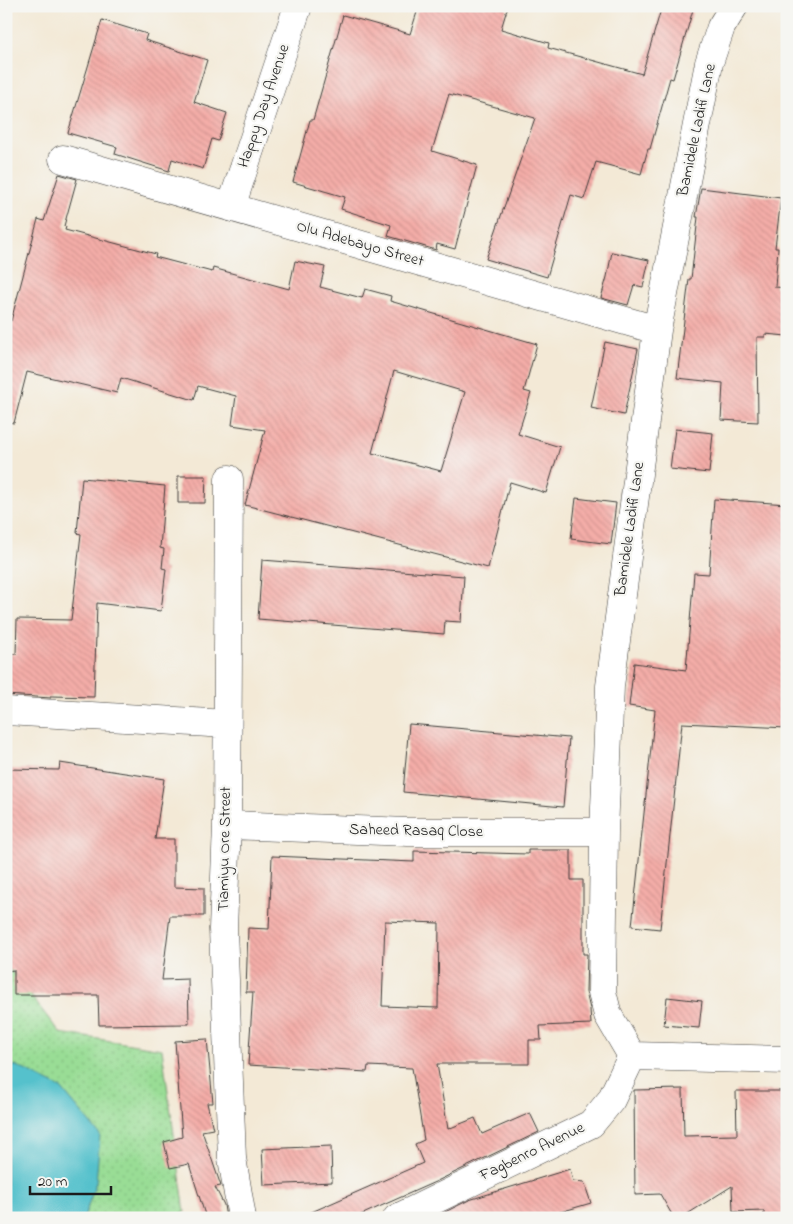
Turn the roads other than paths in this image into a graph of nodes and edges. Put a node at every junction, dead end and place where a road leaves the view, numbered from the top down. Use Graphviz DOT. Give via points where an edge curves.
graph roads {
  1 [pos="298,6"];
  2 [pos="734,6"];
  3 [pos="64,159"];
  4 [pos="230,207"];
  5 [pos="657,330"];
  6 [pos="229,479"];
  7 [pos="6,711"];
  8 [pos="227,724"];
  9 [pos="227,826"];
  10 [pos="604,832"];
  11 [pos="632,1056"];
  12 [pos="787,1060"];
  13 [pos="242,1218"];
  14 [pos="397,1218"];
  1 -- 4 [label="street, Happy Day Avenue"];
  2 -- 5 [label="street, Bamidele Ladifi Lane" via="721,27 709,63"];
  3 -- 4 [label="street, Olu Adebayo Street"];
  4 -- 5 [label="street, Olu Adebayo Street"];
  5 -- 10 [label="street, Bamidele Ladifi Lane" via="610,686"];
  6 -- 8 [label="street, Tiamiyu Ore Street"];
  7 -- 8 [label="street"];
  8 -- 9 [label="street, Tiamiyu Ore Street"];
  9 -- 10 [label="street, Saheed Rasaq Close" via="408,832"];
  9 -- 13 [label="street, Tiamiyu Ore Street" via="224,929 230,1114 232,1158"];
  10 -- 11 [label="street, Bamidele Ladifi Lane" via="602,992 608,1015"];
  11 -- 12 [label="street"];
  11 -- 14 [label="street, Fagbenro Avenue" via="611,1100 591,1124"];
}
